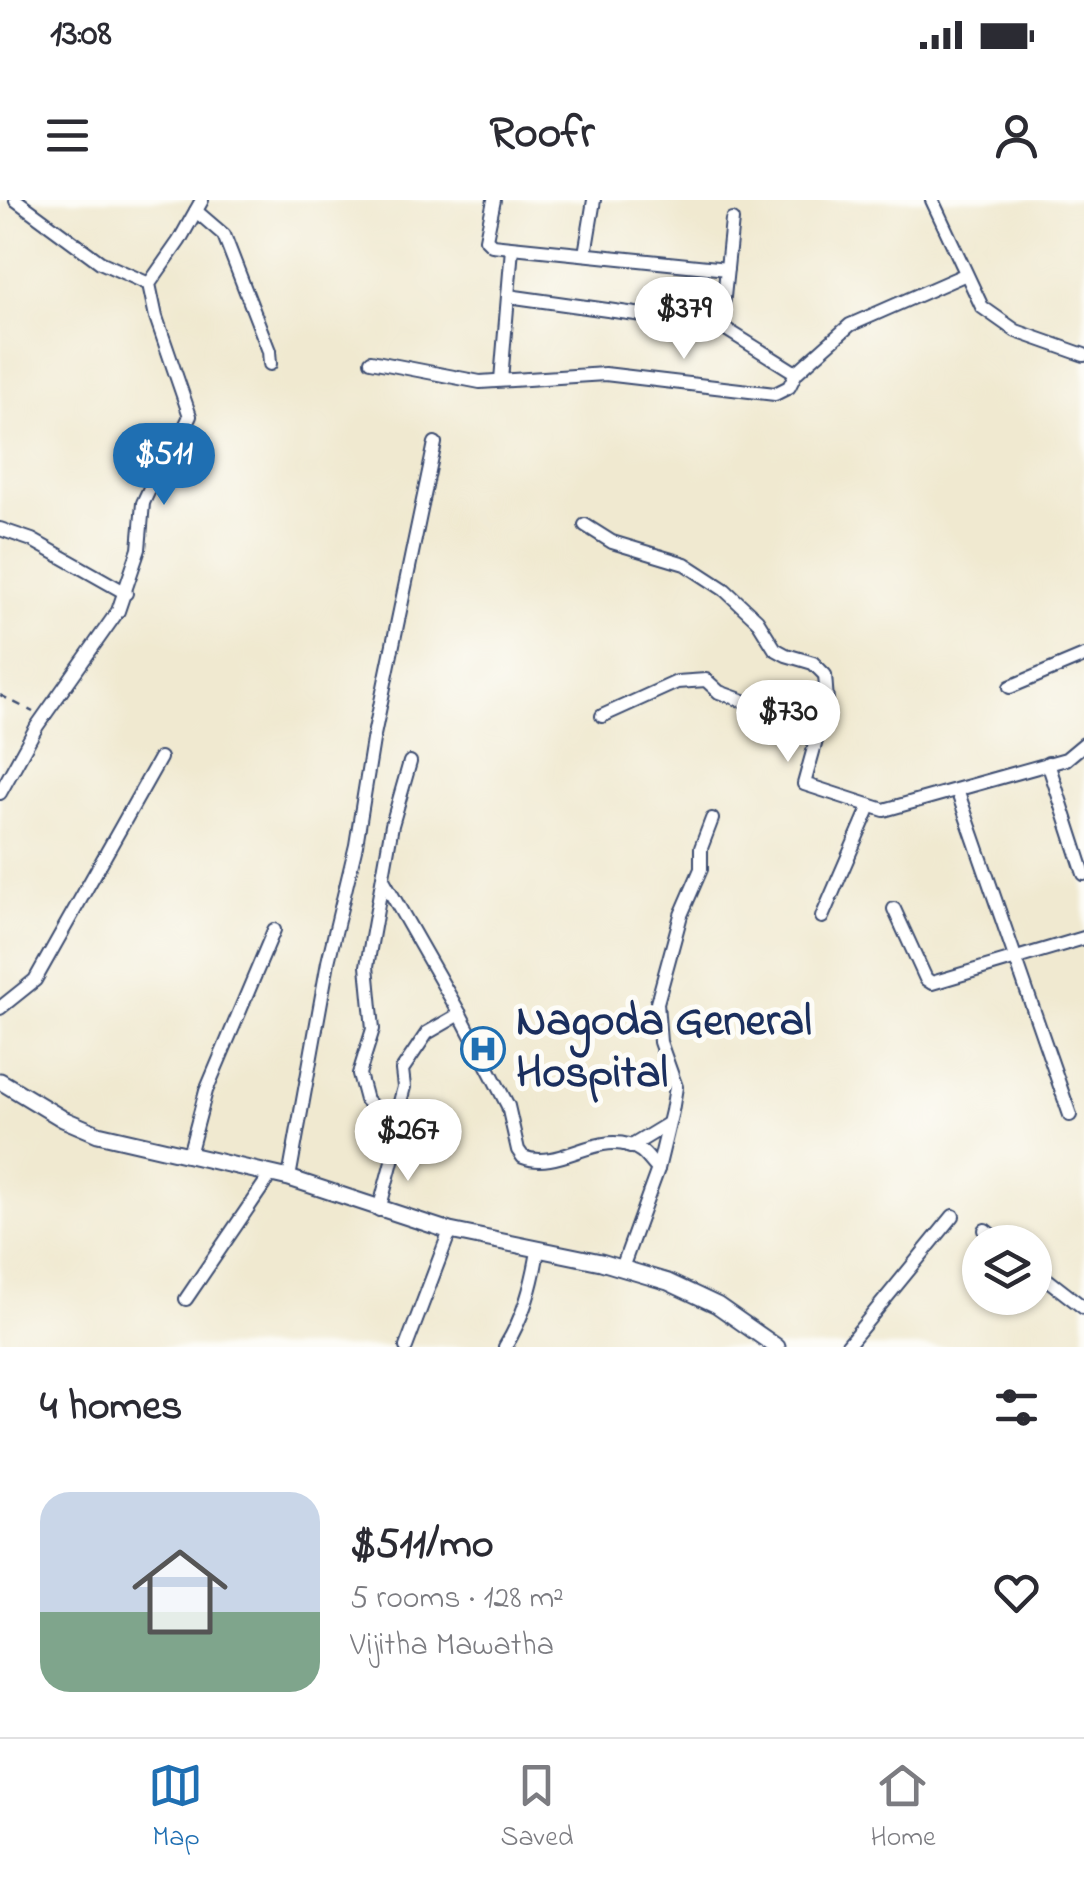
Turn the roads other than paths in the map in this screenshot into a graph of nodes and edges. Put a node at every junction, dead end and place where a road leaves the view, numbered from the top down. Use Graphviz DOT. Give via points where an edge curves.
graph roads {
  1 [pos="16,200"];
  2 [pos="494,200"];
  3 [pos="594,200"];
  4 [pos="932,200"];
  5 [pos="199,205"];
  6 [pos="732,220"];
  7 [pos="512,248"];
  8 [pos="584,254"];
  9 [pos="727,270"];
  10 [pos="964,276"];
  11 [pos="149,284"];
  12 [pos="508,296"];
  13 [pos="721,326"];
  14 [pos="1084,355"];
  15 [pos="371,361"];
  16 [pos="270,364"];
  17 [pos="796,373"];
  18 [pos="501,380"];
  19 [pos="434,443"];
  20 [pos="586,525"];
  21 [pos="0,529"];
  22 [pos="126,593"];
  23 [pos="1084,656"];
  24 [pos="1010,687"];
  25 [pos="602,716"];
  26 [pos="820,729"];
  27 [pos="1084,744"];
  28 [pos="160,758"];
  29 [pos="410,762"];
  30 [pos="1048,763"];
  31 [pos="957,790"];
  32 [pos="0,793"];
  33 [pos="870,806"];
  34 [pos="712,819"];
  35 [pos="1079,844"];
  36 [pos="1084,874"];
  37 [pos="384,880"];
  38 [pos="894,910"];
  39 [pos="822,918"];
  40 [pos="274,930"];
  41 [pos="1084,938"];
  42 [pos="1016,959"];
  43 [pos="0,1008"];
  44 [pos="460,1014"];
  45 [pos="0,1080"];
  46 [pos="1070,1115"];
  47 [pos="668,1124"];
  48 [pos="396,1146"];
  49 [pos="630,1148"];
  50 [pos="189,1155"];
  51 [pos="658,1169"];
  52 [pos="271,1174"];
  53 [pos="289,1178"];
  54 [pos="379,1210"];
  55 [pos="953,1216"];
  56 [pos="450,1231"];
  57 [pos="538,1251"];
  58 [pos="622,1268"];
  59 [pos="1052,1283"];
  60 [pos="186,1299"];
  61 [pos="1084,1308"];
  62 [pos="406,1347"];
  63 [pos="505,1347"];
  64 [pos="777,1347"];
  65 [pos="846,1347"];
  1 -- 11 [label="street" via="100,262"];
  2 -- 7 [label="street" via="486,238"];
  3 -- 8 [label="street"];
  4 -- 10 [label="street"];
  5 -- 11 [label="street"];
  5 -- 16 [label="street" via="224,235"];
  6 -- 9 [label="street"];
  7 -- 8 [label="street"];
  7 -- 12 [label="street"];
  8 -- 9 [label="street"];
  9 -- 13 [label="street"];
  10 -- 14 [label="street" via="982,308 1016,331"];
  10 -- 17 [label="street" via="850,325"];
  11 -- 22 [label="street" via="190,416 143,503"];
  12 -- 13 [label="street"];
  12 -- 18 [label="street"];
  13 -- 17 [label="street"];
  15 -- 18 [label="street" via="480,382"];
  17 -- 18 [label="street" via="776,394 606,374"];
  19 -- 53 [label="street"];
  20 -- 26 [label="street" via="612,542 685,564 726,590 775,648 813,662 825,675"];
  21 -- 22 [label="street"];
  22 -- 32 [label="street"];
  23 -- 24 [label="street"];
  25 -- 26 [label="street" via="676,682 706,680 719,692"];
  26 -- 33 [label="street" via="804,784"];
  27 -- 30 [label="street"];
  28 -- 43 [label="street" via="35,980"];
  29 -- 37 [label="street"];
  30 -- 31 [label="street"];
  30 -- 35 [label="street"];
  31 -- 33 [label="street" via="899,808"];
  31 -- 42 [label="street"];
  33 -- 39 [label="street"];
  34 -- 47 [label="street" via="658,1003 660,1042 676,1086"];
  35 -- 36 [label="street"];
  37 -- 44 [label="street"];
  37 -- 48 [label="street" via="367,966 373,1028 360,1081"];
  38 -- 42 [label="street" via="932,983"];
  40 -- 50 [label="street" via="206,1091"];
  41 -- 42 [label="street"];
  42 -- 46 [label="street"];
  44 -- 48 [label="street" via="427,1034 402,1070"];
  44 -- 49 [label="street" via="508,1106 523,1157 545,1161 585,1147"];
  45 -- 50 [label="main road" via="98,1134"];
  47 -- 49 [label="street"];
  47 -- 51 [label="street"];
  48 -- 54 [label="street"];
  49 -- 51 [label="street"];
  50 -- 52 [label="main road"];
  51 -- 58 [label="street"];
  52 -- 53 [label="main road"];
  52 -- 60 [label="street"];
  53 -- 54 [label="main road"];
  54 -- 56 [label="main road"];
  55 -- 65 [label="street"];
  56 -- 57 [label="main road"];
  56 -- 62 [label="street"];
  57 -- 58 [label="main road"];
  57 -- 63 [label="street" via="520,1322"];
  58 -- 64 [label="main road" via="699,1296"];
  59 -- 61 [label="street"];
}
